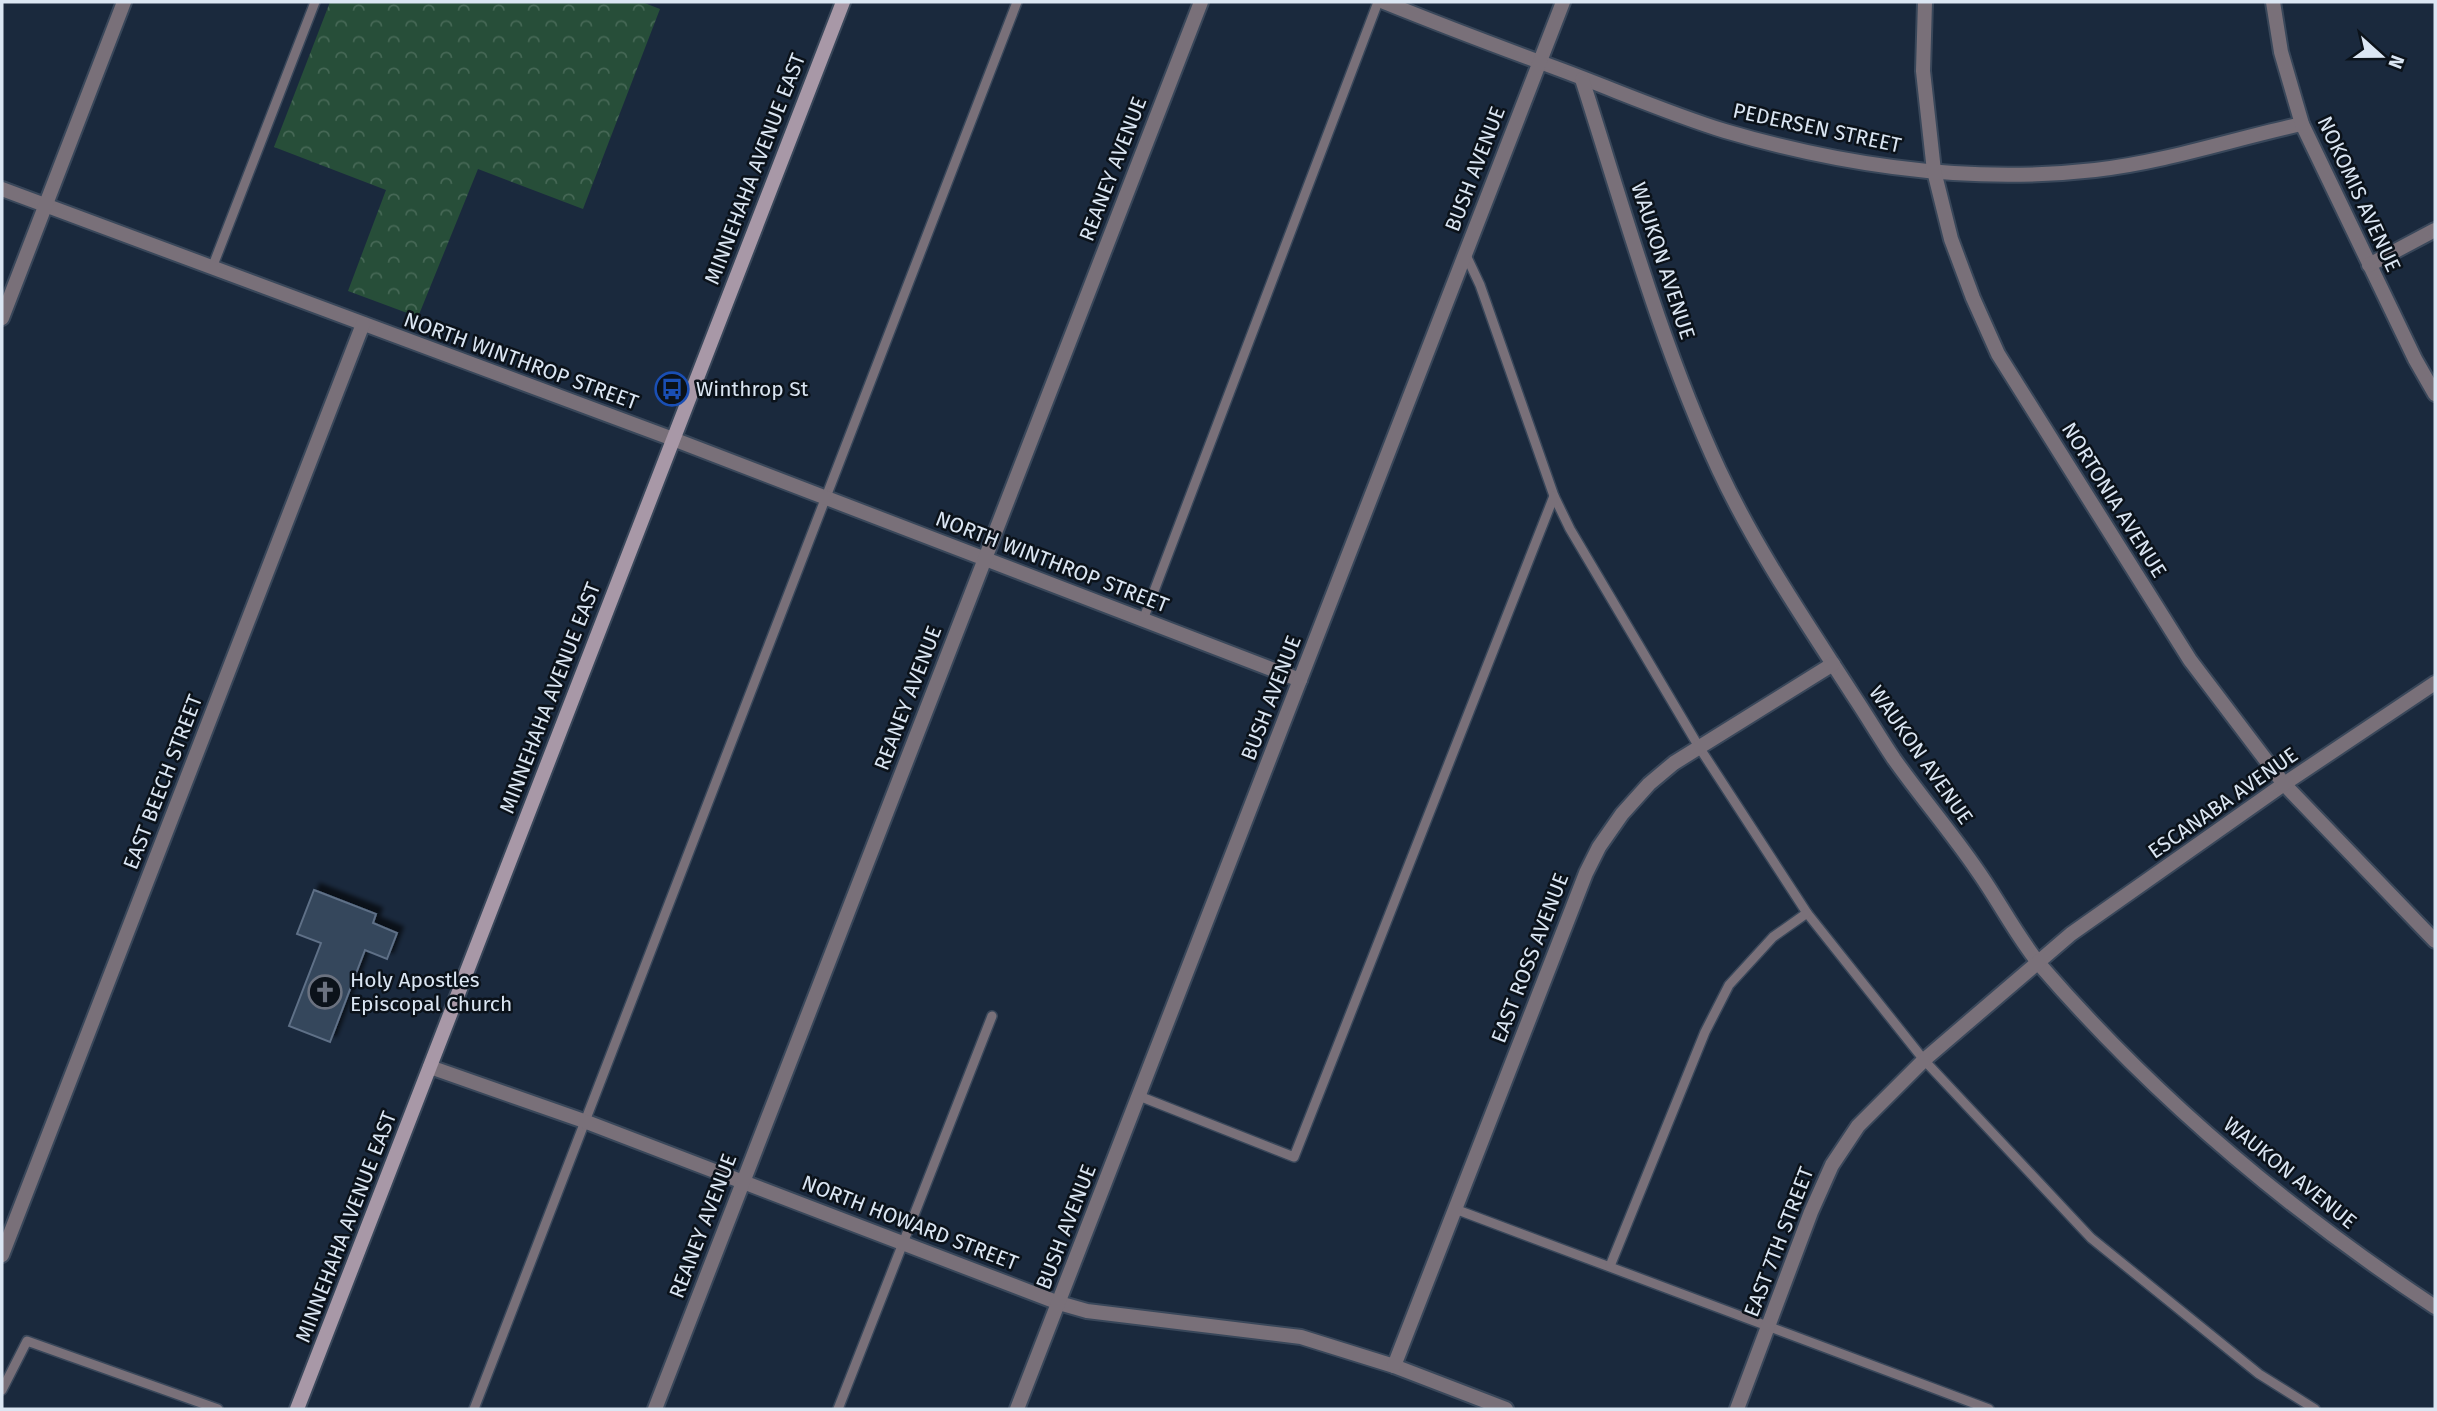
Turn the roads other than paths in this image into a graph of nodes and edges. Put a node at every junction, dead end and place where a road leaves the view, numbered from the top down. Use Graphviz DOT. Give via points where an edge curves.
graph roads {
  1 [pos="124,2"];
  2 [pos="315,2"];
  3 [pos="843,2"];
  4 [pos="1017,2"];
  5 [pos="1201,2"];
  6 [pos="1378,2"];
  7 [pos="1384,2"];
  8 [pos="1563,2"];
  9 [pos="1925,2"];
  10 [pos="2273,2"];
  11 [pos="1539,62"];
  12 [pos="1582,79"];
  13 [pos="2302,124"];
  14 [pos="1934,171"];
  15 [pos="2,188"];
  16 [pos="45,205"];
  17 [pos="2435,230"];
  18 [pos="1465,253"];
  19 [pos="2369,265"];
  20 [pos="212,268"];
  21 [pos="2,318"];
  22 [pos="363,324"];
  23 [pos="2435,394"];
  24 [pos="673,439"];
  25 [pos="1555,496"];
  26 [pos="826,499"];
  27 [pos="985,560"];
  28 [pos="1143,620"];
  29 [pos="1833,664"];
  30 [pos="1300,680"];
  31 [pos="2435,683"];
  32 [pos="1699,747"];
  33 [pos="2284,784"];
  34 [pos="1807,913"];
  35 [pos="2435,941"];
  36 [pos="2038,962"];
  37 [pos="992,1016"];
  38 [pos="1924,1060"];
  39 [pos="430,1067"];
  40 [pos="1139,1096"];
  41 [pos="584,1121"];
  42 [pos="742,1181"];
  43 [pos="1455,1209"];
  44 [pos="903,1244"];
  45 [pos="2,1255"];
  46 [pos="1610,1266"];
  47 [pos="1059,1303"];
  48 [pos="2435,1307"];
  49 [pos="1769,1327"];
  50 [pos="1394,1366"];
  51 [pos="2,1390"];
  52 [pos="218,1409"];
  53 [pos="297,1409"];
  54 [pos="474,1409"];
  55 [pos="655,1409"];
  56 [pos="838,1409"];
  57 [pos="1017,1409"];
  58 [pos="1506,1409"];
  59 [pos="1737,1409"];
  60 [pos="1989,1409"];
  61 [pos="2315,1409"];
  1 -- 16 [label="street"];
  2 -- 20 [label="lane"];
  3 -- 24 [label="main road, MINNEHAHA AVENUE EAST"];
  4 -- 26 [label="lane"];
  5 -- 27 [label="street, REANEY AVENUE"];
  6 -- 28 [label="lane"];
  7 -- 11 [label="street, PEDERSEN STREET"];
  8 -- 11 [label="street, BUSH AVENUE"];
  9 -- 14 [label="street, NORTONIA AVENUE" via="1923,71"];
  10 -- 13 [label="street, NOKOMIS AVENUE" via="2281,52"];
  11 -- 12 [label="street, PEDERSEN STREET"];
  11 -- 18 [label="street, BUSH AVENUE"];
  12 -- 14 [label="street, PEDERSEN STREET" via="1725,131 1801,151"];
  12 -- 29 [label="street, WAUKON AVENUE" via="1694,415 1763,554"];
  13 -- 14 [label="street, PEDERSEN STREET" via="2096,170 2025,175"];
  13 -- 19 [label="street, NOKOMIS AVENUE"];
  14 -- 33 [label="street, NORTONIA AVENUE" via="1951,239 1998,354 2190,660"];
  15 -- 16 [label="street, NORTH WINTHROP STREET"];
  16 -- 20 [label="street, NORTH WINTHROP STREET"];
  16 -- 21 [label="street"];
  17 -- 19 [label="street"];
  18 -- 25 [label="lane"];
  18 -- 30 [label="street, BUSH AVENUE"];
  19 -- 23 [label="street, NOKOMIS AVENUE"];
  20 -- 22 [label="street, NORTH WINTHROP STREET"];
  22 -- 24 [label="street, NORTH WINTHROP STREET"];
  22 -- 45 [label="street, EAST BEECH STREET"];
  24 -- 26 [label="street, NORTH WINTHROP STREET"];
  24 -- 39 [label="main road, MINNEHAHA AVENUE EAST"];
  25 -- 32 [label="lane"];
  25 -- 40 [label="lane" via="1294,1157"];
  26 -- 27 [label="street, NORTH WINTHROP STREET"];
  26 -- 41 [label="lane"];
  27 -- 28 [label="street, NORTH WINTHROP STREET"];
  27 -- 42 [label="street, REANEY AVENUE"];
  28 -- 30 [label="street, NORTH WINTHROP STREET"];
  29 -- 32 [label="street, EAST ROSS AVENUE"];
  29 -- 36 [label="street, WAUKON AVENUE"];
  30 -- 40 [label="street, BUSH AVENUE"];
  31 -- 33 [label="street, ESCANABA AVENUE"];
  32 -- 34 [label="lane"];
  32 -- 43 [label="street, EAST ROSS AVENUE" via="1649,784 1599,848"];
  33 -- 35 [label="street, NORTONIA AVENUE"];
  33 -- 36 [label="street, ESCANABA AVENUE"];
  34 -- 38 [label="lane"];
  34 -- 46 [label="lane" via="1773,937 1729,985 1705,1032"];
  36 -- 38 [label="street, EAST 7TH STREET"];
  36 -- 48 [label="street, WAUKON AVENUE" via="2126,1057 2208,1134 2291,1204"];
  37 -- 44 [label="lane"];
  38 -- 49 [label="street, EAST 7TH STREET" via="1857,1126 1832,1165"];
  38 -- 61 [label="lane" via="2091,1238 2259,1374"];
  39 -- 41 [label="street, NORTH HOWARD STREET"];
  39 -- 53 [label="main road, MINNEHAHA AVENUE EAST"];
  40 -- 47 [label="street, BUSH AVENUE"];
  41 -- 42 [label="street, NORTH HOWARD STREET"];
  41 -- 54 [label="lane"];
  42 -- 44 [label="street, NORTH HOWARD STREET"];
  42 -- 55 [label="street, REANEY AVENUE"];
  43 -- 46 [label="lane"];
  43 -- 50 [label="street, EAST ROSS AVENUE"];
  44 -- 47 [label="street, NORTH HOWARD STREET"];
  44 -- 56 [label="lane"];
  46 -- 49 [label="lane"];
  47 -- 50 [label="street, NORTH HOWARD STREET" via="1087,1311 1301,1337"];
  47 -- 57 [label="street, BUSH AVENUE"];
  49 -- 59 [label="street, EAST 7TH STREET"];
  49 -- 60 [label="lane"];
  50 -- 58 [label="street, NORTH HOWARD STREET"];
  51 -- 52 [label="lane" via="27,1341"];
}
